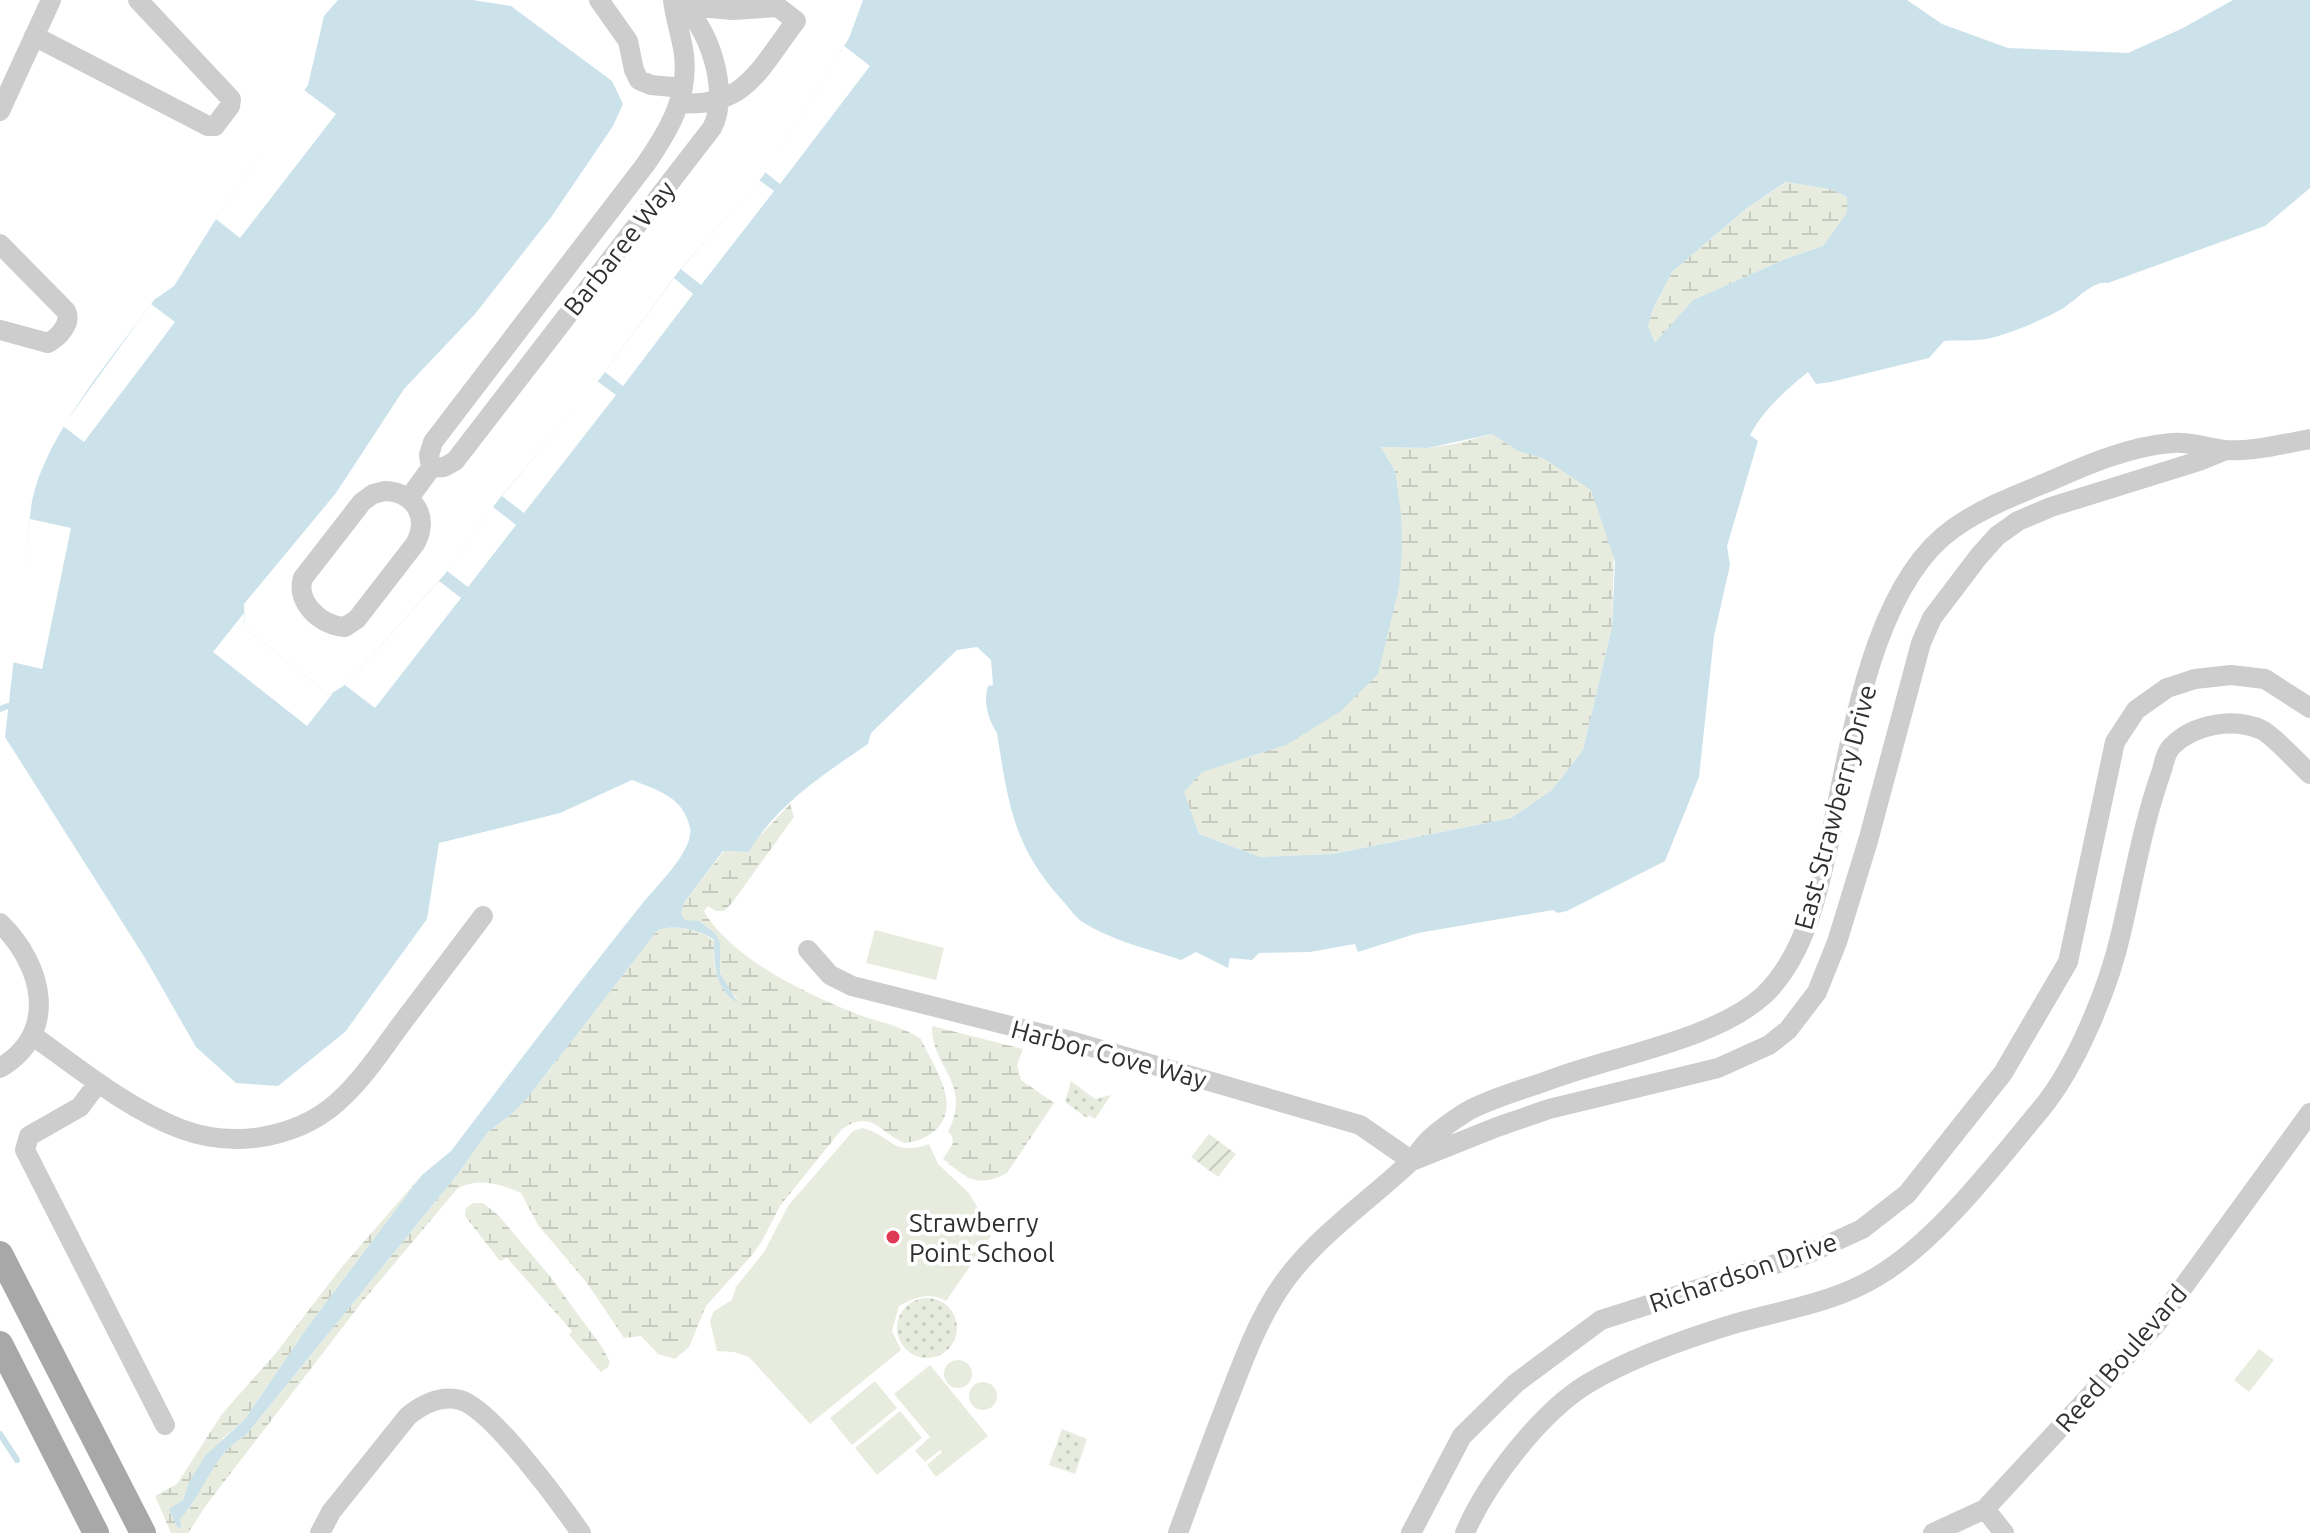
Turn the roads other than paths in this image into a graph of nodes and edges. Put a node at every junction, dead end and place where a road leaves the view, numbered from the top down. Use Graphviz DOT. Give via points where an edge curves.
graph roads {
  1 [pos="51,0"];
  2 [pos="138,0"];
  3 [pos="599,0"];
  4 [pos="678,2"];
  5 [pos="34,36"];
  6 [pos="681,96"];
  7 [pos="720,101"];
  8 [pos="0,111"];
  9 [pos="0,244"];
  10 [pos="0,330"];
  11 [pos="2310,439"];
  12 [pos="2226,450"];
  13 [pos="431,468"];
  14 [pos="409,498"];
  15 [pos="2310,708"];
  16 [pos="2310,774"];
  17 [pos="483,916"];
  18 [pos="0,923"];
  19 [pos="7,944"];
  20 [pos="808,950"];
  21 [pos="32,1035"];
  22 [pos="0,1068"];
  23 [pos="98,1083"];
  24 [pos="2310,1113"];
  25 [pos="1412,1161"];
  26 [pos="0,1254"];
  27 [pos="0,1344"];
  28 [pos="165,1425"];
  29 [pos="1985,1509"];
  30 [pos="96,1533"];
  31 [pos="143,1533"];
  32 [pos="320,1533"];
  33 [pos="581,1533"];
  34 [pos="1178,1533"];
  35 [pos="1411,1533"];
  36 [pos="1465,1533"];
  37 [pos="1933,1533"];
  38 [pos="2004,1533"];
  1 -- 5 [label="street"];
  2 -- 5 [label="street" via="231,99 215,126"];
  3 -- 6 [label="street" via="628,41 639,80"];
  4 -- 6 [label="street, Barbaree Way" via="684,53"];
  4 -- 7 [label="street" via="700,27 717,71"];
  4 -- 7 [label="street" via="733,10 778,7 796,21 751,80"];
  5 -- 8 [label="street"];
  6 -- 7 [label="street" via="708,104"];
  6 -- 13 [label="street, Barbaree Way" via="645,165 433,442"];
  7 -- 13 [label="street, Barbaree Way" via="712,128 455,461"];
  9 -- 10 [label="street" via="69,317 48,343"];
  11 -- 12 [label="street, East Strawberry Drive"];
  12 -- 25 [label="street, East Strawberry Drive" via="2018,521 1988,546 1932,618 1837,942 1817,992 1788,1030 1769,1045 1718,1068 1549,1109"];
  12 -- 25 [label="street, East Strawberry Drive" via="2173,443 2125,453 2071,471 1951,529 1909,573 1894,602 1859,704 1810,913 1785,970 1768,991 1710,1029 1588,1066 1468,1111 1425,1143"];
  13 -- 14 [label="street, Barbaree Way"];
  14 -- 14 [label="street" via="385,491 367,498 303,578 303,601 329,624 345,627 357,619 415,544 422,519"];
  15 -- 35 [label="street, Richardson Drive" via="2265,679 2231,675 2167,688 2136,710 2115,742 2068,962 2003,1073 1907,1194 1862,1229 1810,1253 1601,1320 1516,1383 1462,1436"];
  16 -- 36 [label="street, Richardson Drive" via="2263,730 2224,722 2195,729 2169,748 2149,805 2120,938 2088,1032 2044,1106 1933,1234 1879,1276 1830,1300 1736,1324 1639,1359 1585,1386 1505,1464"];
  17 -- 23 [label="street" via="351,1089 294,1129 237,1139 202,1135 165,1122"];
  18 -- 19 [label="street"];
  19 -- 21 [label="street" via="30,962 37,986 38,1016"];
  20 -- 25 [label="street, Harbor Cove Way" via="830,975 852,986 1071,1041 1360,1125"];
  21 -- 22 [label="street"];
  21 -- 23 [label="street"];
  23 -- 28 [label="street" via="80,1107 29,1136 25,1150"];
  24 -- 29 [label="street, Reed Boulevard" via="2157,1323"];
  25 -- 34 [label="street, East Strawberry Drive" via="1325,1237 1275,1295 1243,1362"];
  26 -- 31 [label="main road"];
  27 -- 30 [label="main road"];
  29 -- 37 [label="street, Reed Boulevard"];
  29 -- 38 [label="street"];
  32 -- 33 [label="street" via="408,1416 444,1399 457,1399 480,1412"];
}
